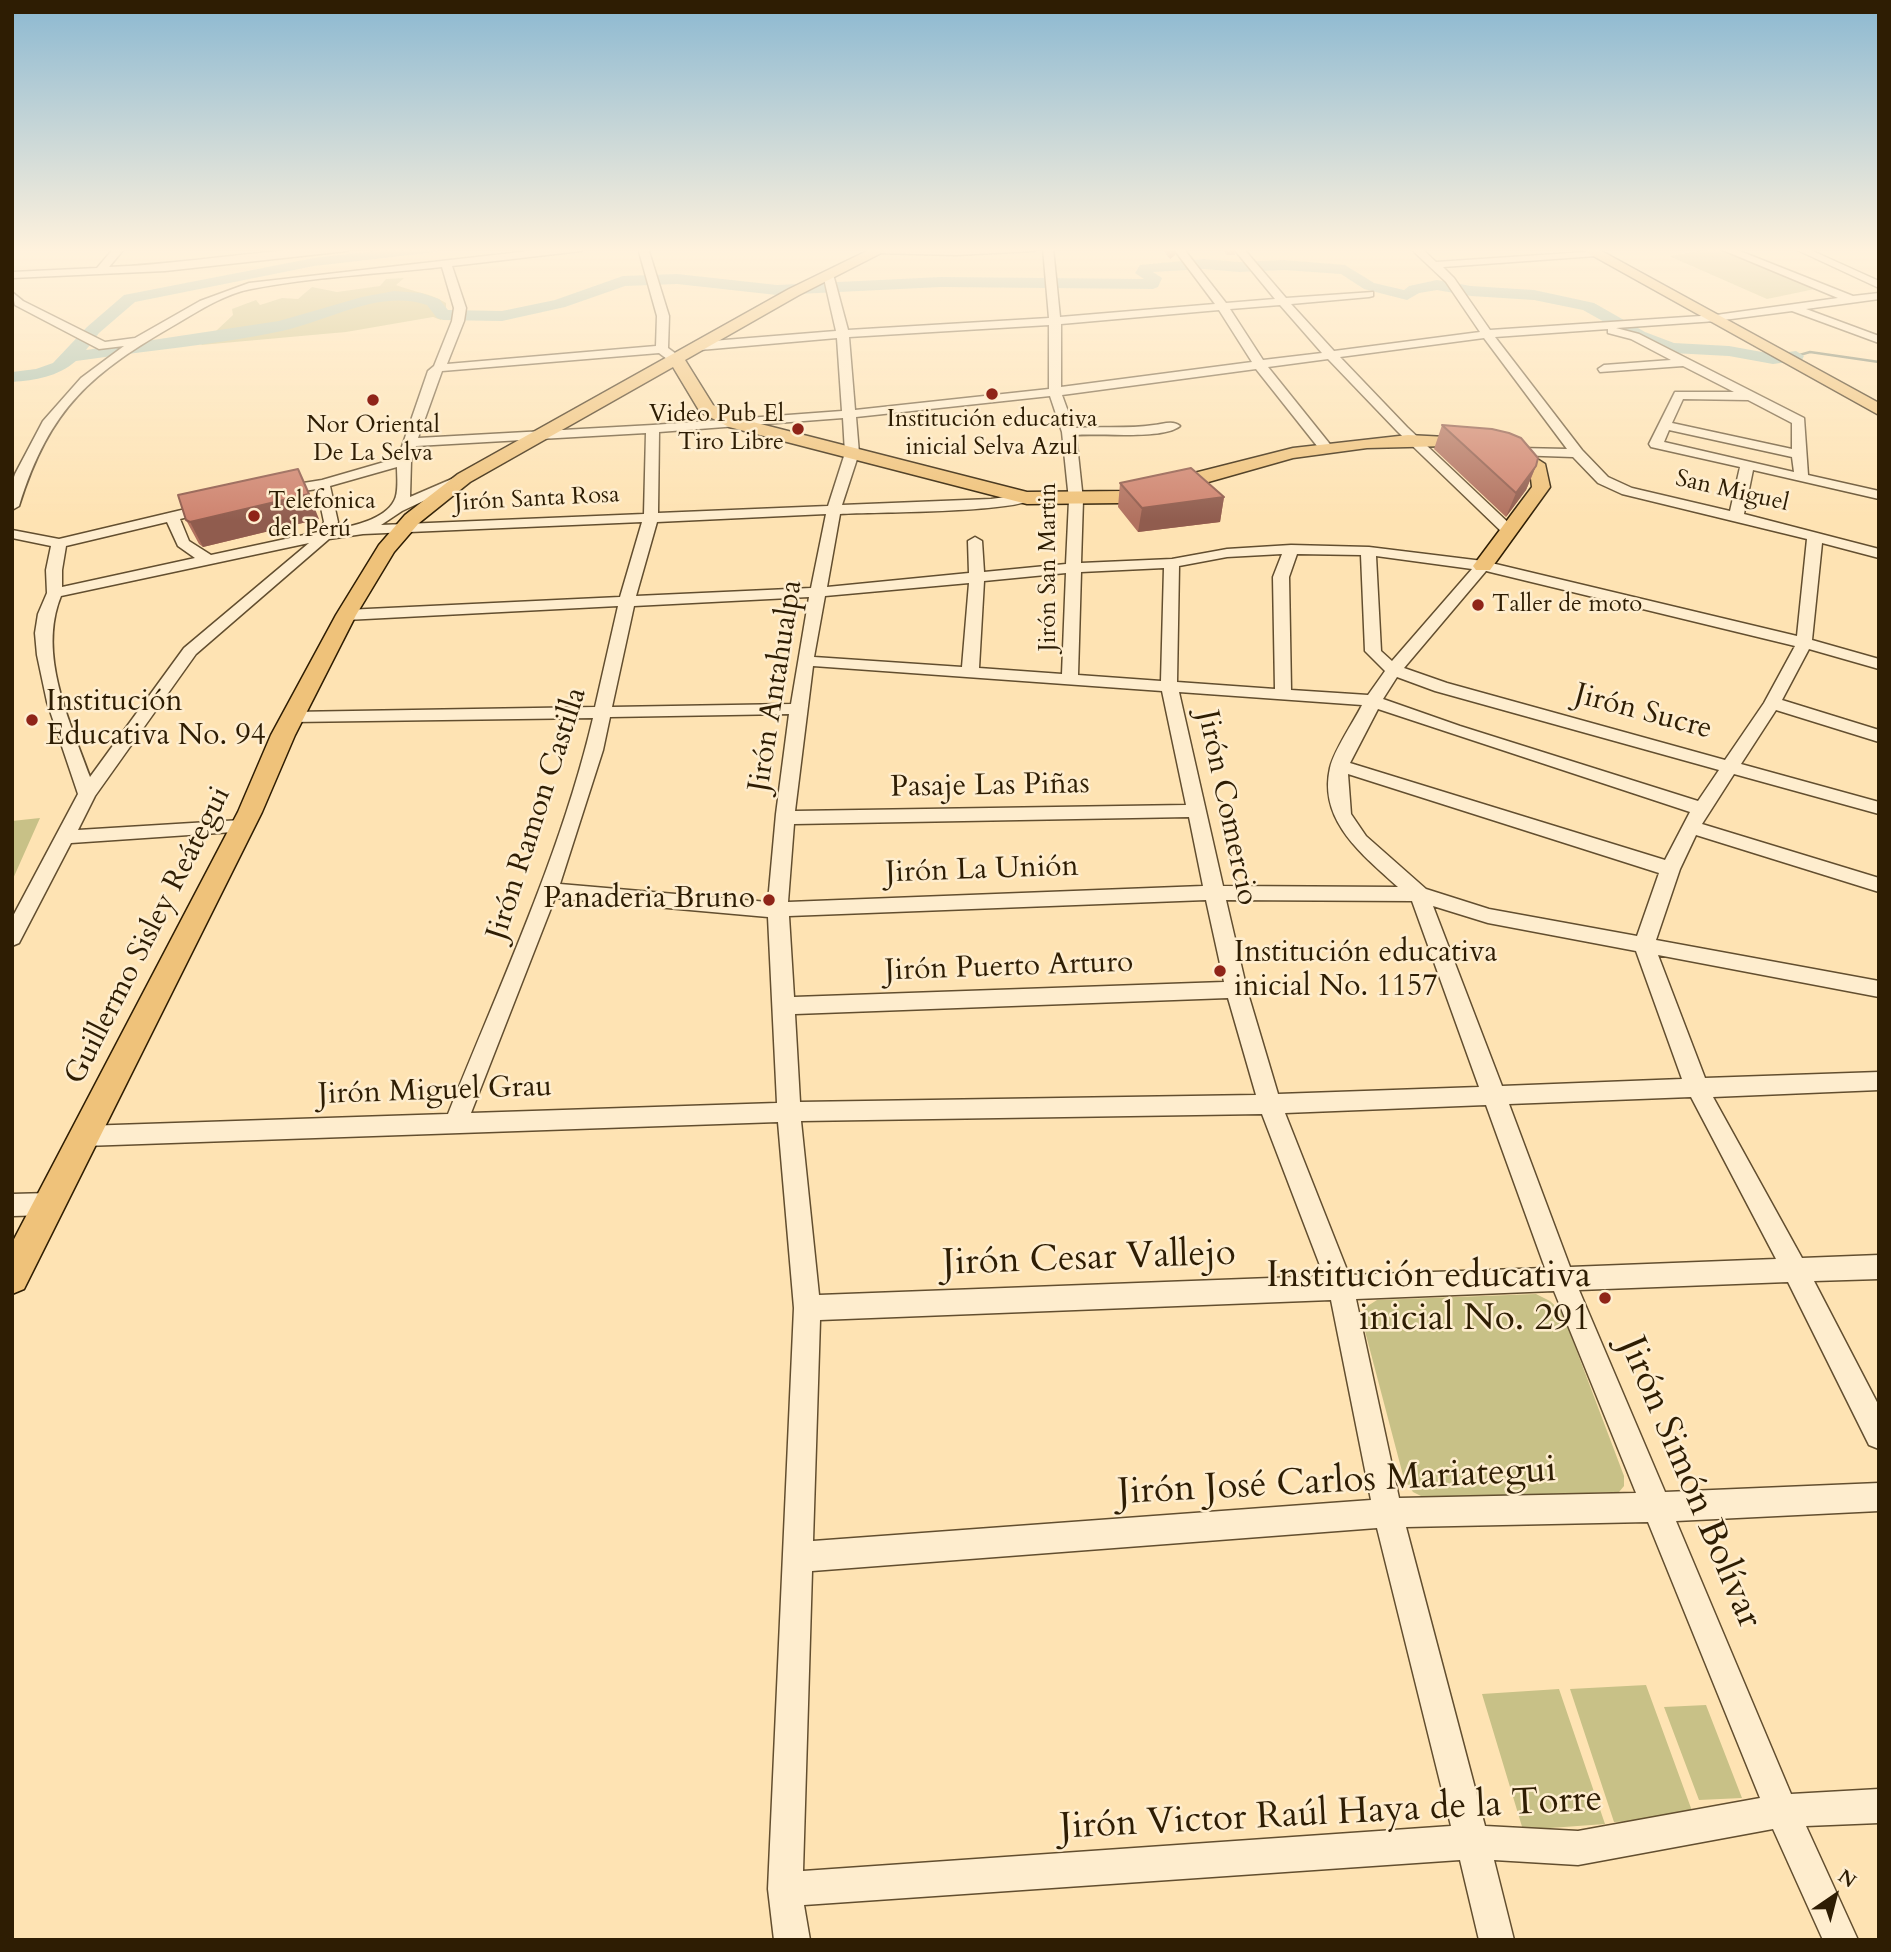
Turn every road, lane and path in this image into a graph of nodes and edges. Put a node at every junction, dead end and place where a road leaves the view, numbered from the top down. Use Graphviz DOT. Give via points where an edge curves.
graph roads {
  1 [pos="89,339"];
  2 [pos="137,339"];
  3 [pos="140,339"];
  4 [pos="450,339"];
  5 [pos="666,339"];
  6 [pos="712,339"];
  7 [pos="782,339"];
  8 [pos="843,339"];
  9 [pos="1055,339"];
  10 [pos="1243,339"];
  11 [pos="1317,339"];
  12 [pos="1448,339"];
  13 [pos="1491,339"];
  14 [pos="1641,339"];
  15 [pos="1750,339"];
  16 [pos="103,346"];
  17 [pos="700,346"];
  18 [pos="668,354"];
  19 [pos="1332,354"];
  20 [pos="1686,362"];
  21 [pos="1259,364"];
  22 [pos="439,368"];
  23 [pos="1604,369"];
  24 [pos="97,370"];
  25 [pos="1055,392"];
  26 [pos="1753,396"];
  27 [pos="1879,410"];
  28 [pos="849,414"];
  29 [pos="735,423"];
  30 [pos="1665,425"];
  31 [pos="1174,426"];
  32 [pos="653,429"];
  33 [pos="1069,432"];
  34 [pos="535,437"];
  35 [pos="1412,439"];
  36 [pos="411,442"];
  37 [pos="1326,447"];
  38 [pos="1519,452"];
  39 [pos="852,453"];
  40 [pos="1798,454"];
  41 [pos="1580,456"];
  42 [pos="404,461"];
  43 [pos="1747,465"];
  44 [pos="1539,468"];
  45 [pos="1802,477"];
  46 [pos="323,484"];
  47 [pos="265,494"];
  48 [pos="1879,495"];
  49 [pos="1027,498"];
  50 [pos="1076,500"];
  51 [pos="229,502"];
  52 [pos="12,506"];
  53 [pos="834,508"];
  54 [pos="651,516"];
  55 [pos="1736,517"];
  56 [pos="173,518"];
  57 [pos="399,519"];
  58 [pos="363,530"];
  59 [pos="1509,531"];
  60 [pos="12,534"];
  61 [pos="324,536"];
  62 [pos="1815,536"];
  63 [pos="975,541"];
  64 [pos="59,544"];
  65 [pos="1291,549"];
  66 [pos="1369,551"];
  67 [pos="1879,554"];
  68 [pos="208,560"];
  69 [pos="1172,563"];
  70 [pos="1483,566"];
  71 [pos="1076,568"];
  72 [pos="977,576"];
  73 [pos="819,592"];
  74 [pos="55,593"];
  75 [pos="627,601"];
  76 [pos="345,615"];
  77 [pos="1804,643"];
  78 [pos="805,661"];
  79 [pos="1879,664"];
  80 [pos="1394,669"];
  81 [pos="970,673"];
  82 [pos="1070,680"];
  83 [pos="1169,687"];
  84 [pos="1283,694"];
  85 [pos="1373,701"];
  86 [pos="1772,703"];
  87 [pos="798,709"];
  88 [pos="603,710"];
  89 [pos="292,717"];
  90 [pos="1879,736"];
  91 [pos="1730,765"];
  92 [pos="1339,766"];
  93 [pos="87,794"];
  94 [pos="1701,808"];
  95 [pos="1879,808"];
  96 [pos="1196,811"];
  97 [pos="785,818"];
  98 [pos="241,826"];
  99 [pos="1690,827"];
  100 [pos="63,837"];
  101 [pos="1670,869"];
  102 [pos="1879,885"];
  103 [pos="548,890"];
  104 [pos="1214,893"];
  105 [pos="1419,894"];
  106 [pos="778,907"];
  107 [pos="12,937"];
  108 [pos="1644,946"];
  109 [pos="1879,989"];
  110 [pos="1236,990"];
  111 [pos="785,1006"];
  112 [pos="1879,1081"];
  113 [pos="1697,1088"];
  114 [pos="1494,1096"];
  115 [pos="1270,1104"];
  116 [pos="789,1112"];
  117 [pos="455,1124"];
  118 [pos="83,1136"];
  119 [pos="50,1204"];
  120 [pos="12,1205"];
  121 [pos="1879,1267"];
  122 [pos="1795,1270"];
  123 [pos="12,1278"];
  124 [pos="1562,1279"];
  125 [pos="1341,1288"];
  126 [pos="807,1308"];
  127 [pos="1879,1435"];
  128 [pos="1879,1497"];
  129 [pos="1658,1507"];
  130 [pos="1388,1513"];
  131 [pos="799,1557"];
  132 [pos="1879,1806"];
  133 [pos="1782,1811"];
  134 [pos="1470,1842"];
  135 [pos="785,1889"];
  136 [pos="792,1940"];
  137 [pos="1497,1940"];
  138 [pos="1841,1940"];
  1 -- 16 [label="street"];
  2 -- 16 [label="street"];
  3 -- 24 [label="street"];
  4 -- 22 [label="street"];
  5 -- 18 [label="street"];
  6 -- 17 [label="main road, Guillermo Sisley Reátegui"];
  7 -- 17 [label="street"];
  8 -- 28 [label="street, Jirón Antahualpa"];
  9 -- 25 [label="street, Jirón San Martin"];
  10 -- 21 [label="street"];
  11 -- 19 [label="street"];
  12 -- 19 [label="street"];
  13 -- 41 [label="street, San Miguel"];
  14 -- 20 [label="street"];
  15 -- 27 [label="main road"];
  16 -- 24 [label="street"];
  17 -- 18 [label="main road, Guillermo Sisley Reátegui"];
  18 -- 22 [label="street"];
  18 -- 29 [label="main road" via="687,373 706,408"];
  18 -- 34 [label="main road, Guillermo Sisley Reátegui"];
  19 -- 21 [label="street"];
  19 -- 35 [label="street"];
  20 -- 23 [label="street"];
  20 -- 26 [label="street"];
  21 -- 25 [label="street"];
  21 -- 37 [label="street"];
  22 -- 36 [label="street"];
  24 -- 52 [label="street" via="50,418 31,450"];
  25 -- 28 [label="street"];
  25 -- 33 [label="street, Jirón San Martin"];
  26 -- 30 [label="street" via="1680,395"];
  26 -- 40 [label="street" via="1799,421"];
  28 -- 29 [label="street"];
  28 -- 39 [label="street, Jirón Antahualpa"];
  29 -- 32 [label="street"];
  29 -- 39 [label="main road"];
  30 -- 40 [label="street"];
  30 -- 43 [label="street" via="1656,444"];
  31 -- 33 [label="street" via="1134,432"];
  32 -- 34 [label="street"];
  32 -- 54 [label="street, Jirón Ramon Castilla"];
  33 -- 50 [label="street, Jirón San Martin"];
  34 -- 36 [label="street"];
  34 -- 57 [label="main road, Guillermo Sisley Reátegui"];
  35 -- 37 [label="main road"];
  35 -- 38 [label="main road"];
  35 -- 59 [label="street"];
  36 -- 42 [label="street"];
  37 -- 50 [label="main road" via="1268,458 1164,489"];
  38 -- 41 [label="street"];
  38 -- 44 [label="main road"];
  39 -- 49 [label="main road"];
  39 -- 53 [label="street, Jirón Antahualpa"];
  40 -- 45 [label="street"];
  41 -- 44 [label="street"];
  41 -- 55 [label="street, San Miguel" via="1602,480 1616,487"];
  42 -- 46 [label="street"];
  42 -- 57 [label="street"];
  43 -- 45 [label="street"];
  43 -- 55 [label="street"];
  44 -- 59 [label="main road" via="1541,487"];
  45 -- 48 [label="street"];
  46 -- 47 [label="street"];
  46 -- 61 [label="street" via="331,522"];
  49 -- 50 [label="main road"];
  49 -- 53 [label="street, Jirón Santa Rosa"];
  50 -- 71 [label="street, Jirón San Martin"];
  51 -- 56 [label="street"];
  53 -- 54 [label="street, Jirón Santa Rosa"];
  53 -- 73 [label="street, Jirón Antahualpa"];
  54 -- 57 [label="street, Jirón Santa Rosa"];
  54 -- 75 [label="street, Jirón Ramon Castilla"];
  55 -- 62 [label="street, San Miguel"];
  56 -- 64 [label="street"];
  56 -- 68 [label="street" via="183,543"];
  57 -- 58 [label="street, Jirón Santa Rosa"];
  57 -- 58 [label="street"];
  57 -- 76 [label="main road, Guillermo Sisley Reátegui"];
  58 -- 61 [label="street, Jirón Santa Rosa"];
  59 -- 70 [label="main road"];
  60 -- 64 [label="street"];
  61 -- 68 [label="street, Jirón Santa Rosa"];
  61 -- 93 [label="street" via="190,651"];
  62 -- 67 [label="street, San Miguel"];
  62 -- 77 [label="street"];
  63 -- 72 [label="street"];
  64 -- 74 [label="street"];
  65 -- 66 [label="street"];
  65 -- 69 [label="street" via="1227,553"];
  65 -- 84 [label="street" via="1281,577"];
  66 -- 70 [label="street"];
  66 -- 80 [label="street" via="1373,651"];
  68 -- 74 [label="street, Jirón Santa Rosa"];
  69 -- 71 [label="street"];
  69 -- 83 [label="street, Jirón Comercio"];
  70 -- 77 [label="street"];
  70 -- 80 [label="street"];
  71 -- 72 [label="street"];
  71 -- 82 [label="street, Jirón San Martin"];
  72 -- 73 [label="street"];
  72 -- 81 [label="street"];
  73 -- 75 [label="street"];
  73 -- 78 [label="street, Jirón Antahualpa"];
  74 -- 93 [label="street" via="46,614 45,655 55,702"];
  75 -- 76 [label="street"];
  75 -- 88 [label="street, Jirón Ramon Castilla"];
  76 -- 89 [label="main road, Guillermo Sisley Reátegui"];
  77 -- 79 [label="street"];
  77 -- 86 [label="street"];
  78 -- 81 [label="street"];
  78 -- 87 [label="street, Jirón Antahualpa"];
  80 -- 85 [label="street"];
  80 -- 91 [label="street, Jirón Sucre" via="1441,687"];
  81 -- 82 [label="street"];
  82 -- 83 [label="street"];
  83 -- 84 [label="street"];
  83 -- 96 [label="street, Jirón Comercio"];
  84 -- 85 [label="street"];
  85 -- 92 [label="street"];
  85 -- 94 [label="street" via="1428,723"];
  86 -- 90 [label="street"];
  86 -- 91 [label="street"];
  87 -- 88 [label="street"];
  87 -- 97 [label="street, Jirón Antahualpa"];
  88 -- 89 [label="street"];
  88 -- 103 [label="street, Jirón Ramon Castilla"];
  89 -- 98 [label="main road, Guillermo Sisley Reátegui"];
  91 -- 94 [label="street"];
  91 -- 95 [label="street, Jirón Sucre"];
  92 -- 101 [label="street"];
  92 -- 105 [label="street" via="1342,814 1359,841"];
  93 -- 100 [label="street"];
  94 -- 99 [label="street"];
  96 -- 97 [label="street, Pasaje Las Piñas"];
  96 -- 104 [label="street, Jirón Comercio"];
  97 -- 106 [label="street, Jirón Antahualpa"];
  98 -- 100 [label="street"];
  98 -- 118 [label="main road, Guillermo Sisley Reátegui"];
  99 -- 101 [label="street"];
  99 -- 102 [label="street"];
  100 -- 107 [label="street"];
  101 -- 108 [label="street"];
  103 -- 106 [label="street, Jirón La Unión" via="736,909"];
  103 -- 117 [label="street, Jirón Ramon Castilla"];
  104 -- 105 [label="street, Jirón La Unión"];
  104 -- 106 [label="street, Jirón La Unión"];
  104 -- 110 [label="street, Jirón Comercio"];
  105 -- 108 [label="street" via="1488,916"];
  105 -- 114 [label="street, Jirón Simón Bolívar"];
  106 -- 111 [label="street, Jirón Antahualpa"];
  108 -- 109 [label="street"];
  108 -- 113 [label="street"];
  110 -- 111 [label="street, Jirón Puerto Arturo"];
  110 -- 115 [label="street, Jirón Comercio"];
  111 -- 116 [label="street, Jirón Antahualpa"];
  112 -- 113 [label="street, Jirón Miguel Grau"];
  113 -- 114 [label="street, Jirón Miguel Grau"];
  113 -- 122 [label="street"];
  114 -- 115 [label="street, Jirón Miguel Grau"];
  114 -- 124 [label="street, Jirón Simón Bolívar"];
  115 -- 116 [label="street, Jirón Miguel Grau"];
  115 -- 125 [label="street, Jirón Comercio"];
  116 -- 117 [label="street, Jirón Miguel Grau"];
  116 -- 126 [label="street, Jirón Antahualpa"];
  117 -- 118 [label="street, Jirón Miguel Grau"];
  118 -- 119 [label="main road, Guillermo Sisley Reátegui"];
  119 -- 120 [label="street"];
  119 -- 123 [label="main road, Guillermo Sisley Reátegui"];
  121 -- 122 [label="street, Jirón Cesar Vallejo"];
  122 -- 124 [label="street, Jirón Cesar Vallejo"];
  122 -- 127 [label="street"];
  124 -- 125 [label="street, Jirón Cesar Vallejo"];
  124 -- 129 [label="street, Jirón Simón Bolívar"];
  125 -- 126 [label="street, Jirón Cesar Vallejo"];
  125 -- 130 [label="street, Jirón Comercio"];
  126 -- 131 [label="street, Jirón Antahualpa"];
  128 -- 129 [label="street, Jirón José Carlos Mariategui"];
  129 -- 130 [label="street, Jirón José Carlos Mariategui"];
  129 -- 133 [label="street, Jirón Simón Bolívar"];
  130 -- 131 [label="street, Jirón José Carlos Mariategui"];
  130 -- 134 [label="street, Jirón Comercio"];
  131 -- 135 [label="street, Jirón Antahualpa"];
  132 -- 133 [label="street, Jirón Victor Raúl Haya de la Torre"];
  133 -- 134 [label="street, Jirón Victor Raúl Haya de la Torre" via="1578,1848"];
  133 -- 138 [label="street, Jirón Simón Bolívar"];
  134 -- 135 [label="street, Jirón Victor Raúl Haya de la Torre"];
  134 -- 137 [label="street, Jirón Comercio"];
  135 -- 136 [label="street, Jirón Antahualpa"];
}
